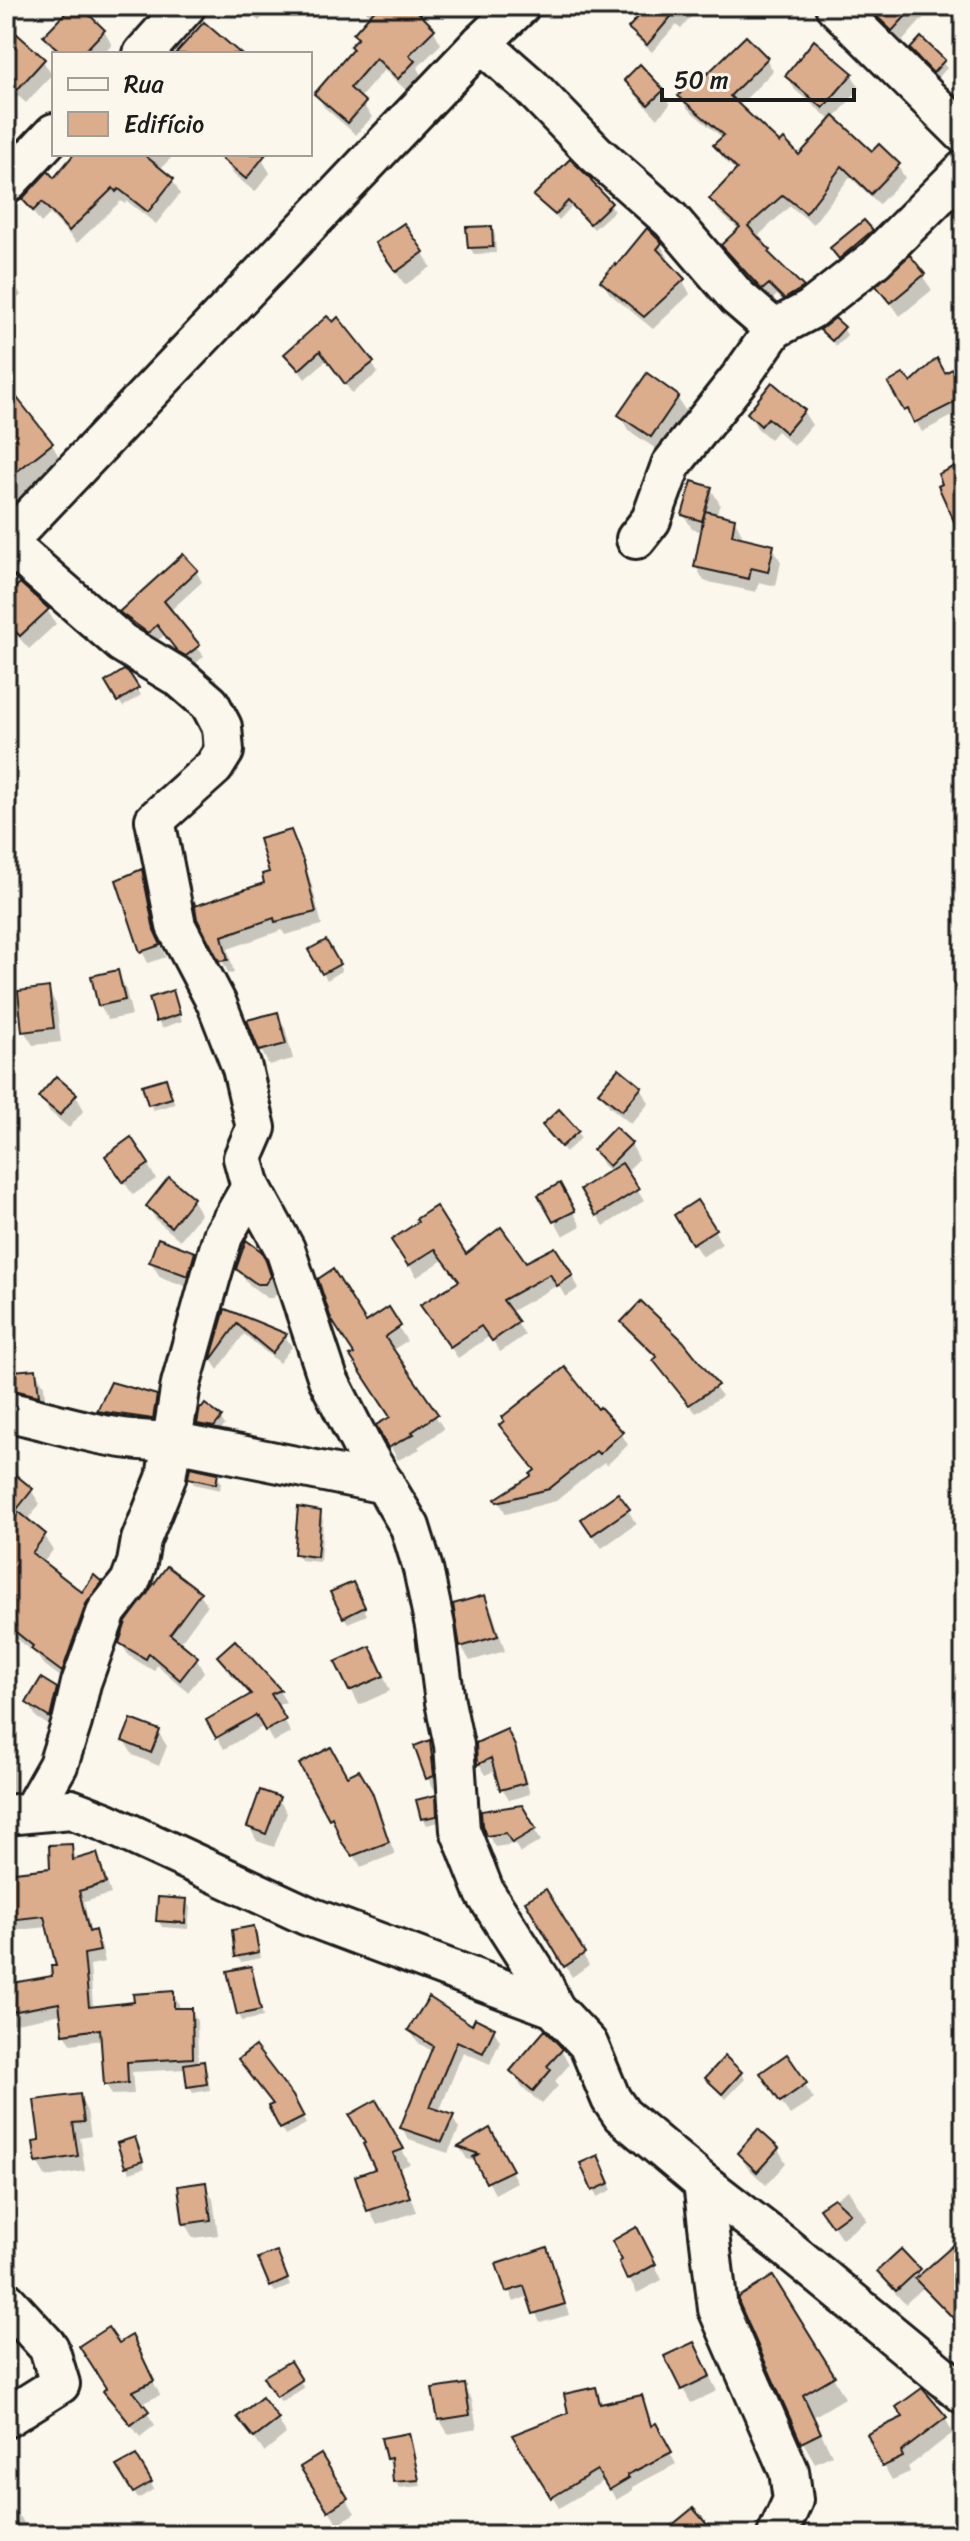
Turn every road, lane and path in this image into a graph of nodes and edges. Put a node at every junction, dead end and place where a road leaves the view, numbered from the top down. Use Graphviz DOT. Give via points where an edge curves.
graph roads {
  1 [pos="186,6"];
  2 [pos="520,6"];
  3 [pos="835,6"];
  4 [pos="481,43"];
  5 [pos="145,52"];
  6 [pos="964,134"];
  7 [pos="52,135"];
  8 [pos="964,170"];
  9 [pos="6,184"];
  10 [pos="774,329"];
  11 [pos="636,539"];
  12 [pos="6,542"];
  13 [pos="251,1187"];
  14 [pos="6,1411"];
  15 [pos="170,1441"];
  16 [pos="385,1484"];
  17 [pos="19,1813"];
  18 [pos="554,2008"];
  19 [pos="703,2183"];
  20 [pos="6,2301"];
  21 [pos="957,2379"];
  22 [pos="6,2418"];
  23 [pos="777,2535"];
  1 -- 5 [label="street"];
  2 -- 4 [label="street"];
  3 -- 6 [label="street"];
  4 -- 10 [label="street" via="671,220 737,297"];
  4 -- 12 [label="street"];
  7 -- 9 [label="street"];
  8 -- 10 [label="street" via="875,259 810,310"];
  10 -- 11 [label="street" via="671,465 651,520"];
  12 -- 13 [label="street" via="122,643 180,678 210,704 222,727 224,751 214,767 155,820 176,926 217,1004 242,1068 256,1128 243,1158"];
  13 -- 15 [label="street" via="223,1236"];
  13 -- 16 [label="street" via="285,1249 328,1379"];
  14 -- 15 [label="street" via="141,1442"];
  15 -- 16 [label="street"];
  15 -- 17 [label="street" via="166,1478 137,1563 130,1582 107,1611 58,1765"];
  16 -- 18 [label="street" via="410,1527 423,1569 454,1745 460,1830 485,1893"];
  17 -- 18 [label="street" via="71,1809 308,1916"];
  18 -- 19 [label="street" via="588,2044 622,2115"];
  19 -- 21 [label="street"];
  19 -- 23 [label="street" via="718,2309 789,2471 793,2500"];
  20 -- 22 [label="street" via="49,2348 60,2384"];
}
